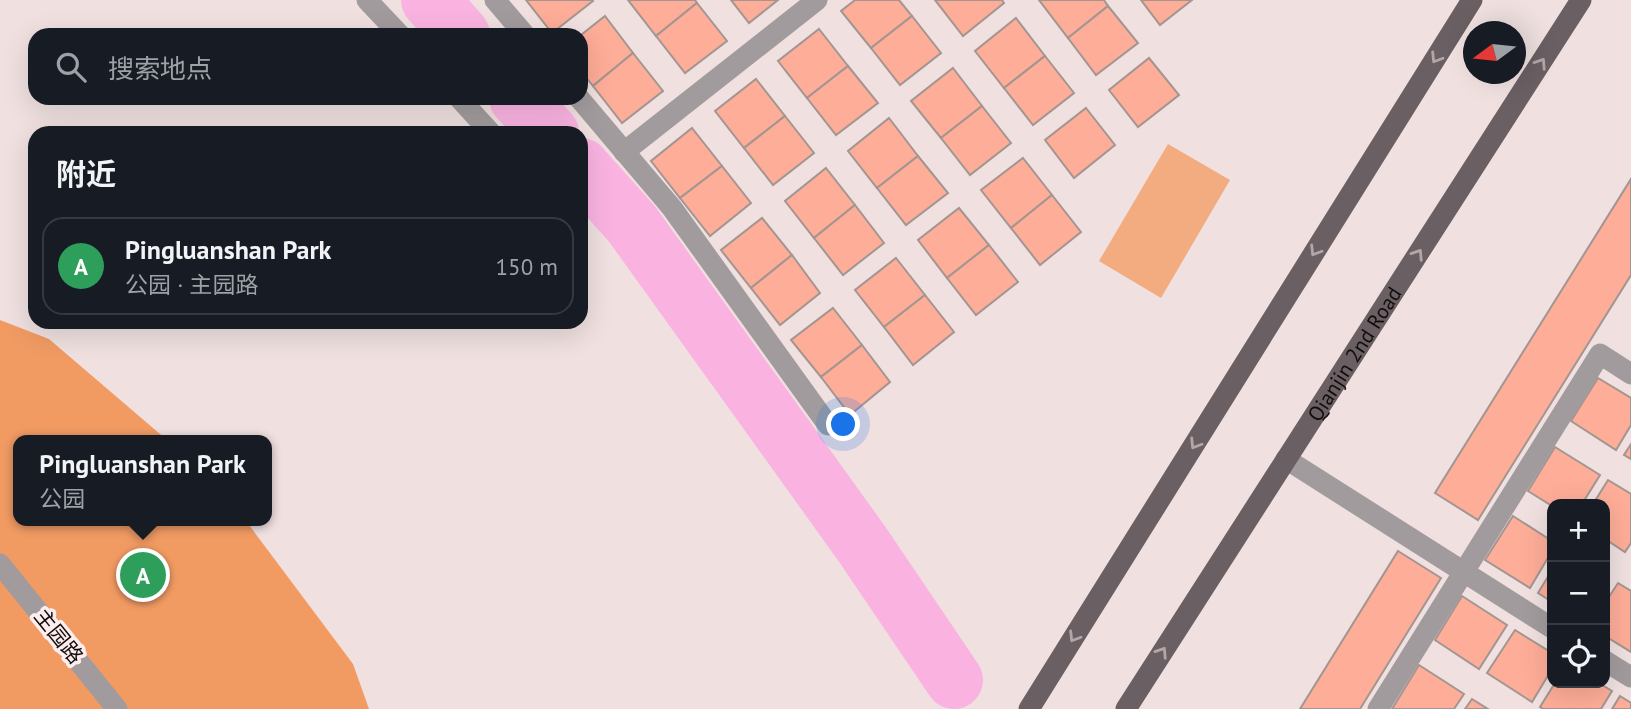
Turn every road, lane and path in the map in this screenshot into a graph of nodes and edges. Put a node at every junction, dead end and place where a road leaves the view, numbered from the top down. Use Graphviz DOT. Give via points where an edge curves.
graph roads {
  1 [pos="367,0"];
  2 [pos="495,0"];
  3 [pos="817,0"];
  4 [pos="1472,0"];
  5 [pos="1581,0"];
  6 [pos="393,28"];
  7 [pos="519,28"];
  8 [pos="465,105"];
  9 [pos="585,105"];
  10 [pos="485,126"];
  11 [pos="624,152"];
  12 [pos="1631,374"];
  13 [pos="828,425"];
  14 [pos="1286,459"];
  15 [pos="0,564"];
  16 [pos="1464,572"];
  17 [pos="1547,625"];
  18 [pos="1610,664"];
  19 [pos="1631,677"];
  20 [pos="117,709"];
  21 [pos="1030,709"];
  22 [pos="1126,709"];
  23 [pos="1378,709"];
  1 -- 6 [label="street"];
  2 -- 7 [label="street"];
  3 -- 11 [label="street"];
  4 -- 21 [label="main road, one-way"];
  14 -- 5 [label="main road, Qianjin 2nd Road, one-way"];
  8 -- 10 [label="street"];
  9 -- 11 [label="street"];
  11 -- 13 [label="street" via="672,208"];
  12 -- 16 [label="street" via="1600,354"];
  14 -- 16 [label="street"];
  22 -- 14 [label="main road, Qianjin 2nd Road, one-way"];
  15 -- 20 [label="street, 主园路"];
  16 -- 17 [label="street"];
  16 -- 23 [label="street"];
  18 -- 19 [label="street"];
}
